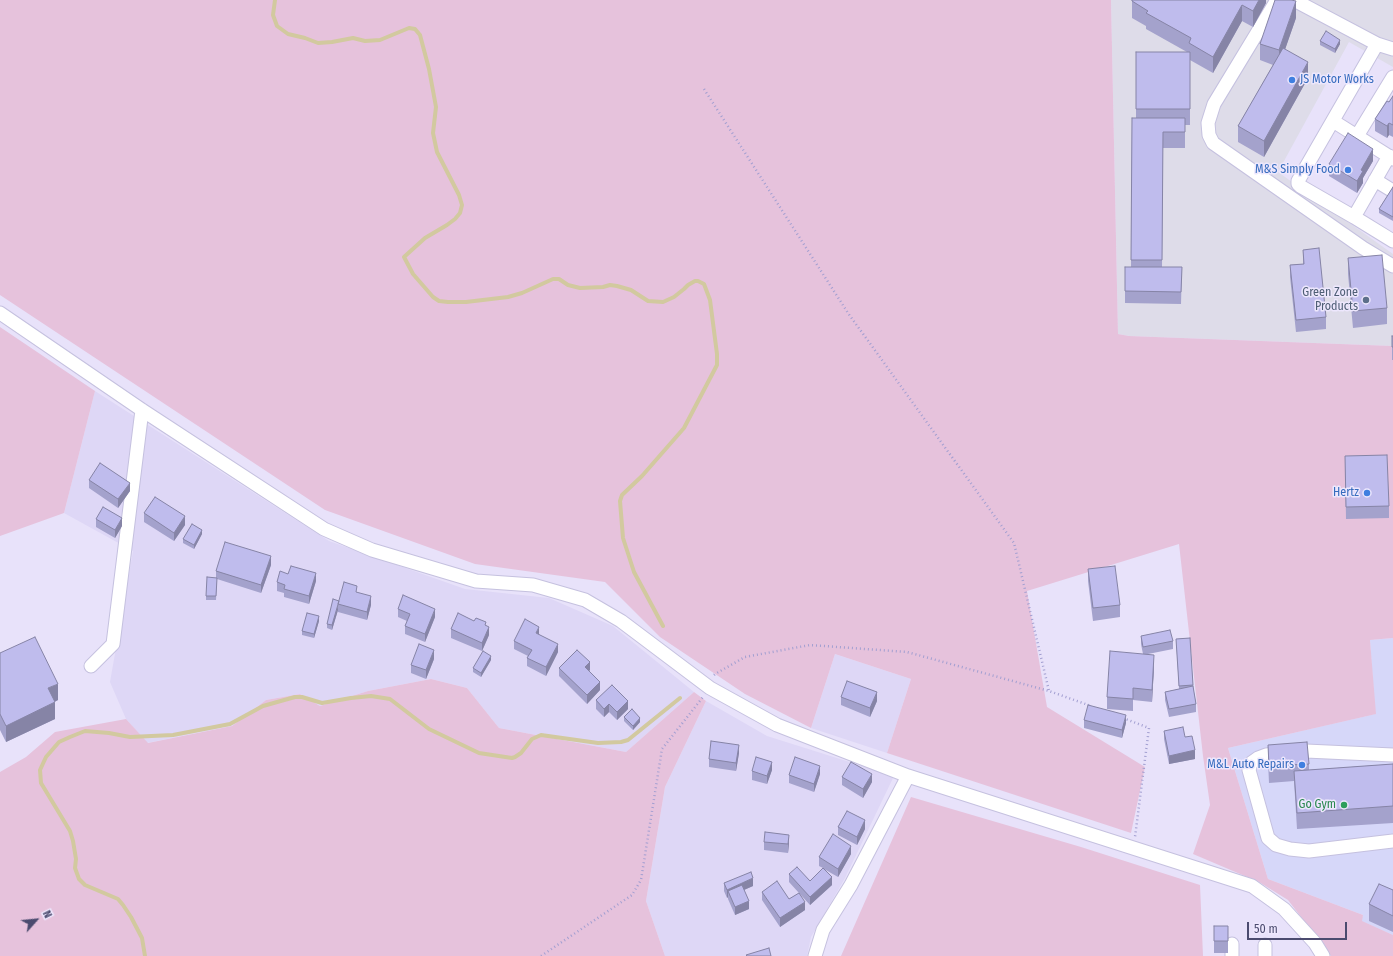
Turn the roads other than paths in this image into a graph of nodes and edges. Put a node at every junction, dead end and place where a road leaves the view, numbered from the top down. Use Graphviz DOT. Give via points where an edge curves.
graph roads {
  1 [pos="1278,0"];
  2 [pos="1294,0"];
  3 [pos="1377,44"];
  4 [pos="1392,49"];
  5 [pos="1393,77"];
  6 [pos="1332,121"];
  7 [pos="1357,136"];
  8 [pos="1391,158"];
  9 [pos="1375,180"];
  10 [pos="1393,191"];
  11 [pos="1354,217"];
  12 [pos="1393,241"];
  13 [pos="1393,266"];
  14 [pos="0,313"];
  15 [pos="142,410"];
  16 [pos="91,666"];
  17 [pos="1393,755"];
  18 [pos="908,776"];
  19 [pos="1393,841"];
  20 [pos="815,956"];
  21 [pos="1323,956"];
  1 -- 13 [label="street" via="1214,104 1208,123 1209,135 1213,143 1363,248"];
  2 -- 3 [label="street"];
  3 -- 4 [label="street"];
  3 -- 6 [label="street"];
  5 -- 7 [label="street"];
  6 -- 7 [label="street"];
  6 -- 11 [label="street" via="1298,184"];
  7 -- 8 [label="street"];
  8 -- 9 [label="street"];
  9 -- 10 [label="street"];
  9 -- 11 [label="street"];
  11 -- 12 [label="street"];
  14 -- 15 [label="street"];
  15 -- 16 [label="street" via="114,644"];
  15 -- 18 [label="street" via="324,529 372,550 476,581 533,585 585,600 621,621 710,688 777,725"];
  17 -- 19 [label="street" via="1306,751 1266,755 1251,763 1249,770 1268,838 1276,845 1309,851"];
  18 -- 20 [label="street" via="851,886 823,930"];
  18 -- 21 [label="street" via="1252,886 1284,909 1315,943"];
}
